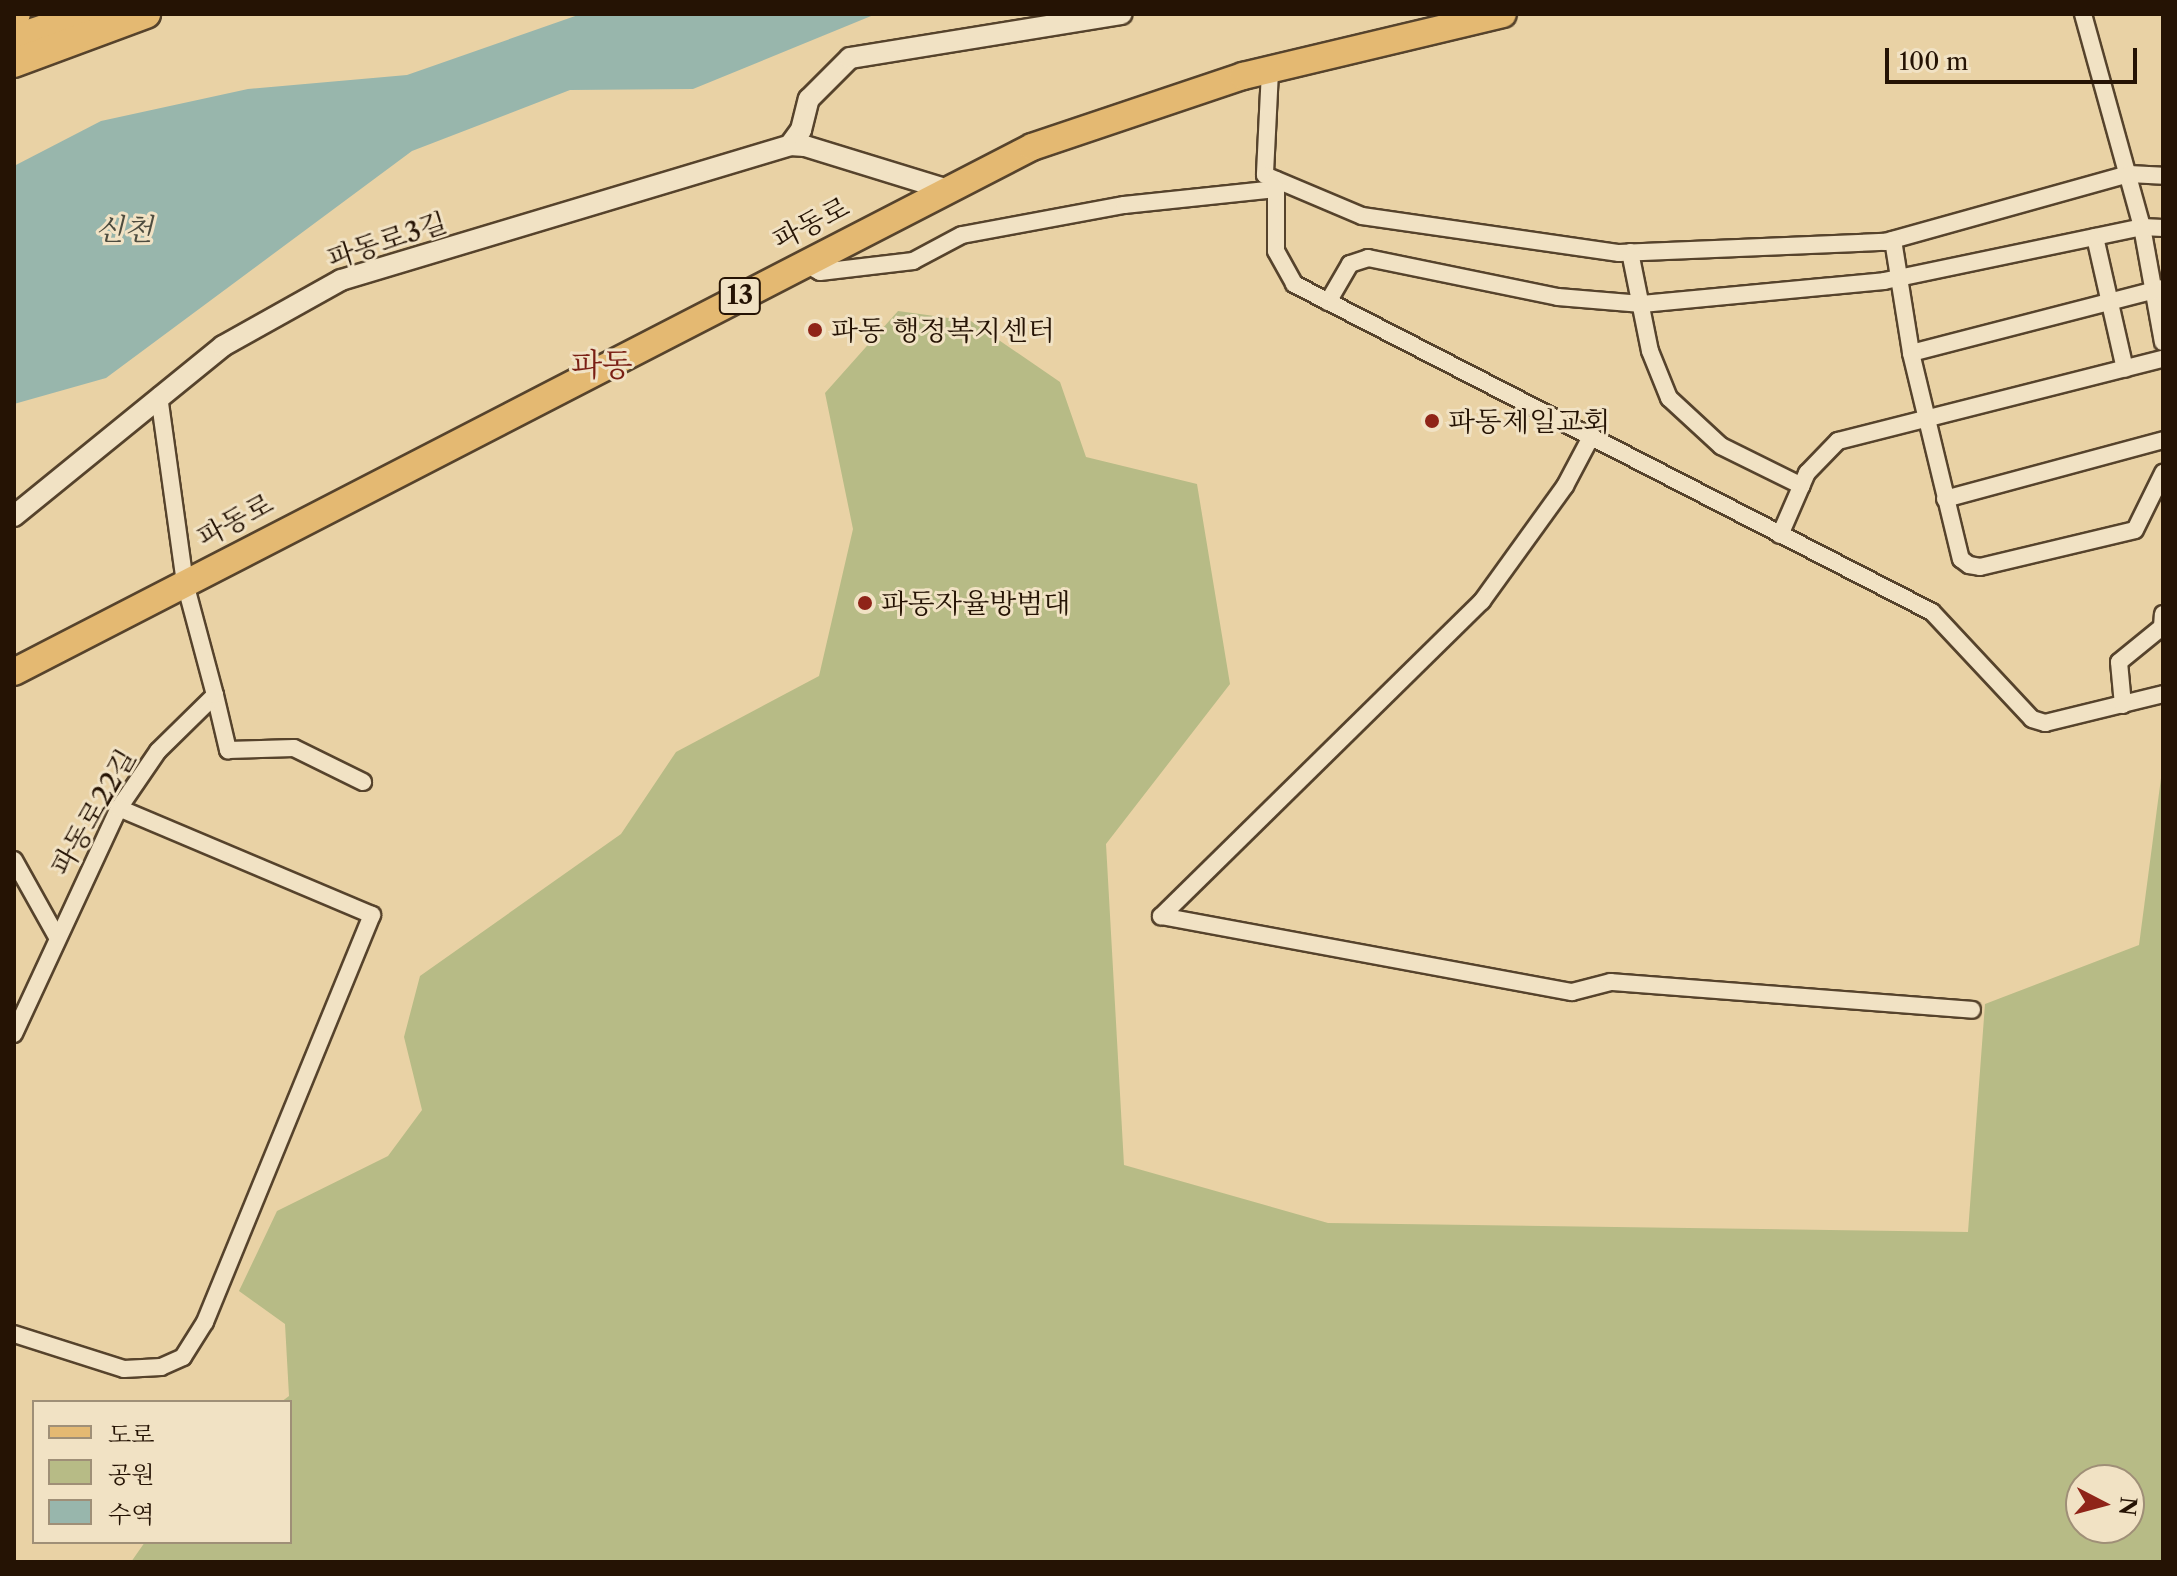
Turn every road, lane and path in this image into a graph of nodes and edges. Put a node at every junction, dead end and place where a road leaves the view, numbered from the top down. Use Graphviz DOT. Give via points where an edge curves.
graph roads {
  1 [pos="89,14"];
  2 [pos="146,14"];
  3 [pos="1121,14"];
  4 [pos="1503,14"];
  5 [pos="2083,14"];
  6 [pos="14,39"];
  7 [pos="14,63"];
  8 [pos="1270,71"];
  9 [pos="790,145"];
  10 [pos="2124,175"];
  11 [pos="2163,176"];
  12 [pos="1276,184"];
  13 [pos="948,190"];
  14 [pos="2142,227"];
  15 [pos="2163,228"];
  16 [pos="2095,237"];
  17 [pos="1893,240"];
  18 [pos="1630,252"];
  19 [pos="804,263"];
  20 [pos="1897,278"];
  21 [pos="2157,289"];
  22 [pos="2111,301"];
  23 [pos="1328,302"];
  24 [pos="1642,304"];
  25 [pos="2163,342"];
  26 [pos="1911,353"];
  27 [pos="2163,359"];
  28 [pos="2125,369"];
  29 [pos="159,396"];
  30 [pos="1925,419"];
  31 [pos="1592,435"];
  32 [pos="2163,440"];
  33 [pos="2163,473"];
  34 [pos="1802,486"];
  35 [pos="1945,499"];
  36 [pos="14,516"];
  37 [pos="1780,535"];
  38 [pos="185,583"];
  39 [pos="2163,614"];
  40 [pos="14,672"];
  41 [pos="2163,694"];
  42 [pos="215,695"];
  43 [pos="2123,705"];
  44 [pos="363,782"];
  45 [pos="119,808"];
  46 [pos="14,860"];
  47 [pos="56,935"];
  48 [pos="1972,1010"];
  49 [pos="14,1034"];
  50 [pos="14,1334"];
  1 -- 6 [label="highway"];
  2 -- 7 [label="highway"];
  3 -- 9 [label="street" via="850,58 809,99 801,130"];
  4 -- 8 [label="main road, 파동로 / 13"];
  5 -- 10 [label="street"];
  8 -- 12 [label="street" via="1265,175"];
  8 -- 13 [label="main road, 파동로 / 13" via="1125,112 1032,147"];
  9 -- 13 [label="street"];
  9 -- 29 [label="street, 파동로3길" via="341,280 223,346"];
  10 -- 11 [label="street"];
  10 -- 14 [label="street"];
  10 -- 17 [label="street"];
  12 -- 18 [label="street" via="1362,216"];
  12 -- 19 [label="street" via="962,235 913,261 820,272"];
  12 -- 23 [label="street" via="1276,251 1294,284"];
  13 -- 19 [label="main road, 파동로 / 13"];
  14 -- 15 [label="street"];
  14 -- 16 [label="street"];
  14 -- 21 [label="street"];
  16 -- 20 [label="street"];
  16 -- 22 [label="street"];
  17 -- 18 [label="street"];
  17 -- 20 [label="street"];
  18 -- 24 [label="street"];
  19 -- 38 [label="main road, 파동로 / 13"];
  20 -- 24 [label="street"];
  20 -- 26 [label="street"];
  21 -- 22 [label="street"];
  21 -- 25 [label="street"];
  22 -- 26 [label="street"];
  22 -- 28 [label="street"];
  23 -- 24 [label="street" via="1350,264 1368,258 1558,297"];
  23 -- 31 [label="street"];
  24 -- 34 [label="street" via="1650,351 1669,398 1721,446"];
  26 -- 30 [label="street"];
  27 -- 28 [label="street"];
  28 -- 30 [label="street"];
  29 -- 36 [label="street, 파동로3길"];
  29 -- 38 [label="street"];
  30 -- 34 [label="street" via="1838,441"];
  30 -- 35 [label="street"];
  31 -- 37 [label="street"];
  31 -- 48 [label="street" via="1565,486 1482,601 1161,916 1572,992 1611,982"];
  32 -- 35 [label="street"];
  33 -- 35 [label="street" via="2135,530 1980,567 1961,559"];
  34 -- 37 [label="street"];
  37 -- 43 [label="street" via="1932,612 2032,719 2045,723"];
  38 -- 40 [label="main road, 파동로 / 13"];
  38 -- 42 [label="street"];
  39 -- 43 [label="street" via="2162,627 2119,662"];
  41 -- 43 [label="street"];
  42 -- 44 [label="street" via="228,750 294,748"];
  42 -- 45 [label="street, 파동로22길" via="158,751"];
  45 -- 47 [label="street, 파동로22길"];
  45 -- 50 [label="street" via="372,915 205,1322 183,1357 161,1367 124,1369"];
  46 -- 47 [label="street"];
  47 -- 49 [label="street, 파동로22길"];
}
